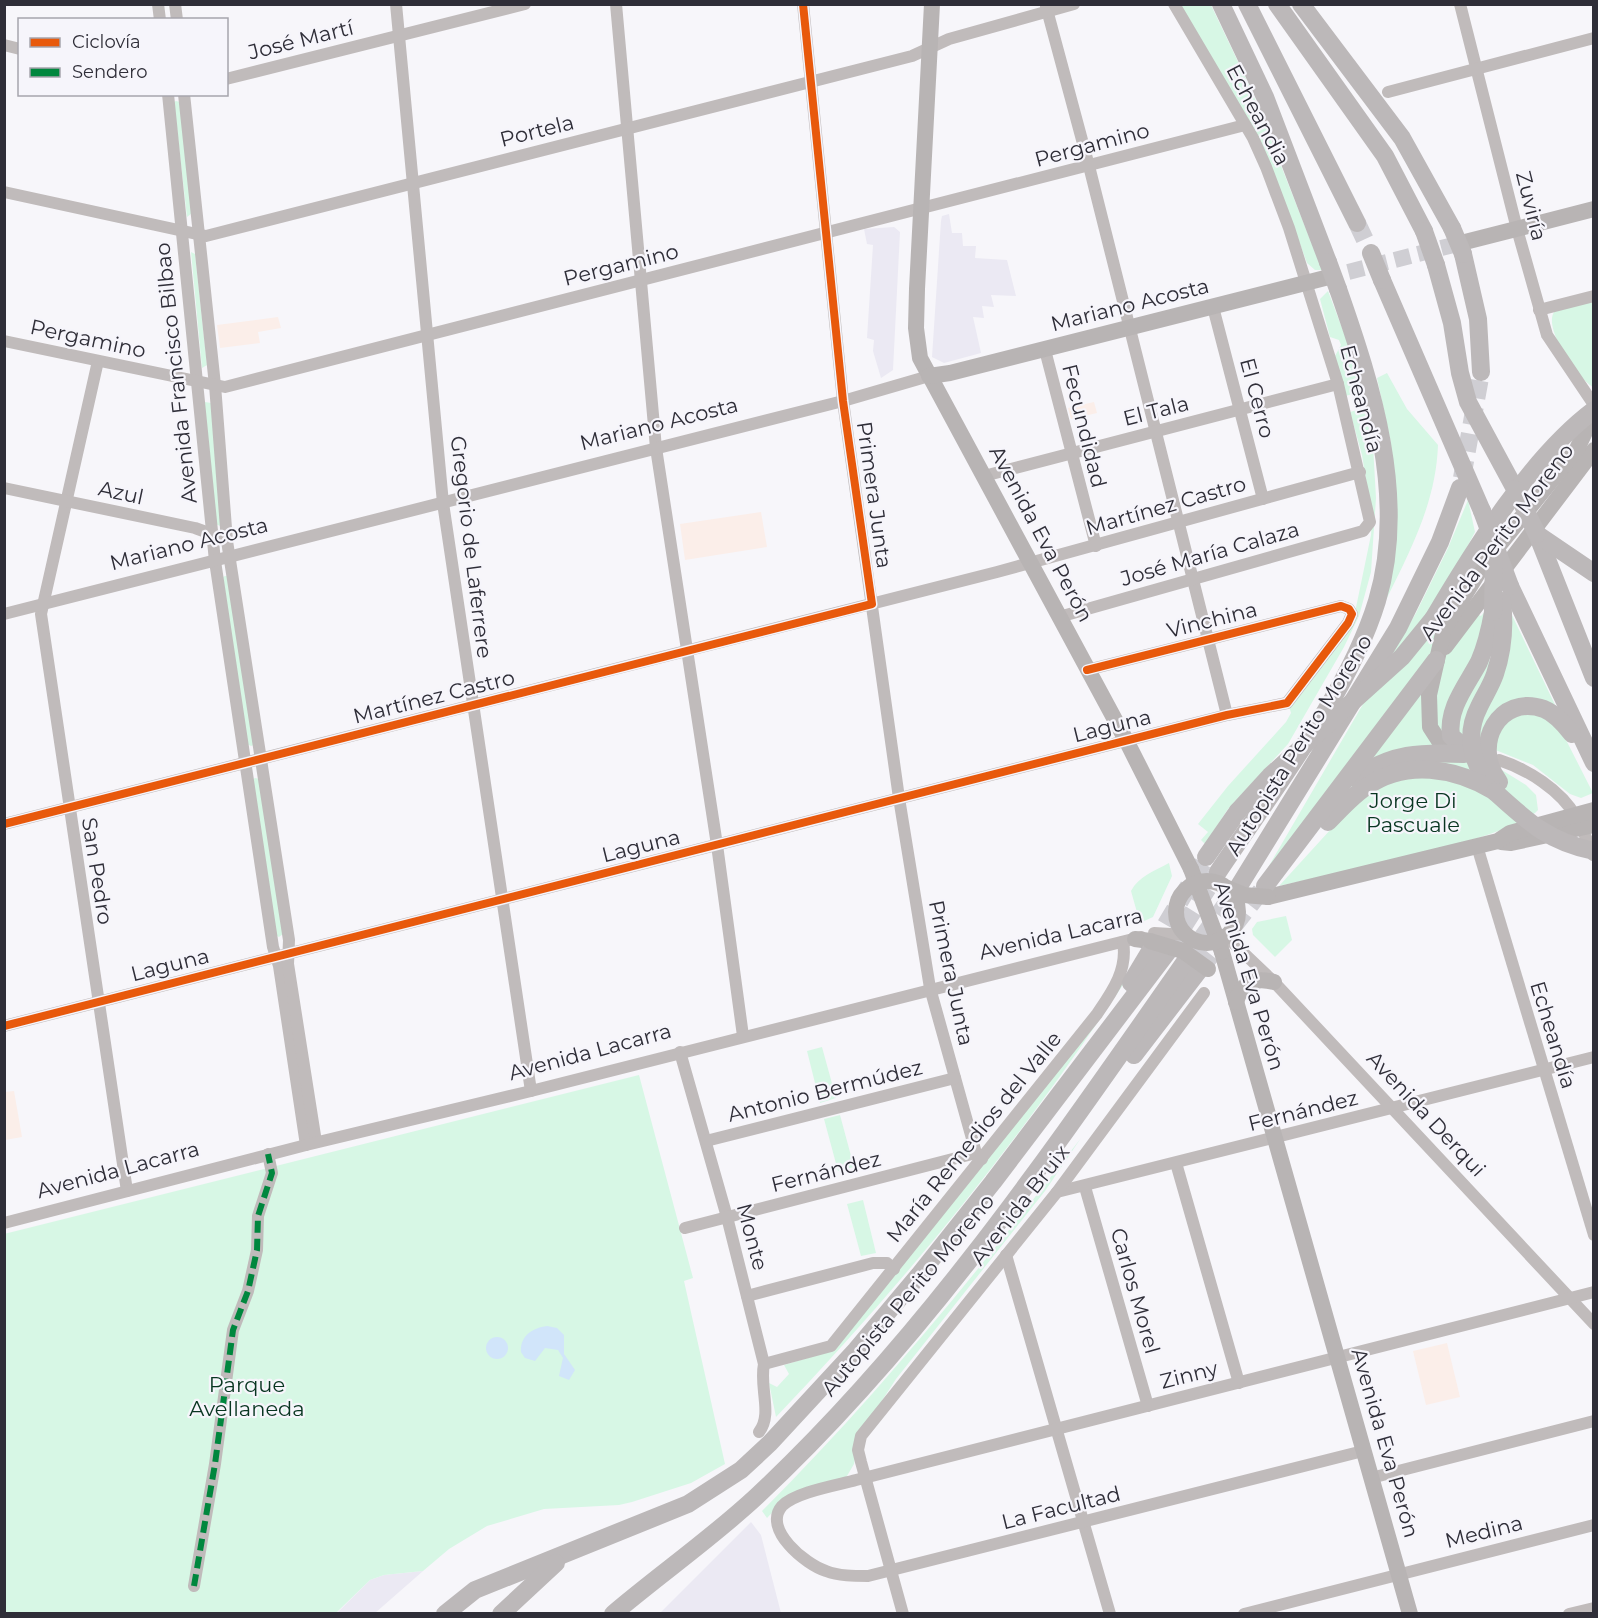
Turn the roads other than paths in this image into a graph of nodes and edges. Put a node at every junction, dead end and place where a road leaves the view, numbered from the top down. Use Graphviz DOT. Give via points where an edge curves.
graph roads {
  1 [pos="396,4"];
  2 [pos="525,4"];
  3 [pos="616,4"];
  4 [pos="803,4"];
  5 [pos="932,4"];
  6 [pos="1074,4"];
  7 [pos="1174,4"];
  8 [pos="1221,4"];
  9 [pos="1247,4"];
  10 [pos="1277,4"];
  11 [pos="1301,4"];
  12 [pos="1460,4"];
  13 [pos="503,7"];
  14 [pos="1046,8"];
  15 [pos="399,36"];
  16 [pos="1593,38"];
  17 [pos="929,48"];
  18 [pos="1477,69"];
  19 [pos="228,79"];
  20 [pos="812,81"];
  21 [pos="1388,92"];
  22 [pos="168,96"];
  23 [pos="184,96"];
  24 [pos="1245,125"];
  25 [pos="626,128"];
  26 [pos="1089,166"];
  27 [pos="412,183"];
  28 [pos="4,192"];
  29 [pos="1593,209"];
  30 [pos="920,210"];
  31 [pos="1357,223"];
  32 [pos="1517,229"];
  33 [pos="181,230"];
  34 [pos="198,234"];
  35 [pos="826,234"];
  36 [pos="1368,247"];
  37 [pos="1464,248"];
  38 [pos="1331,276"];
  39 [pos="640,281"];
  40 [pos="1307,283"];
  41 [pos="1593,296"];
  42 [pos="1213,307"];
  43 [pos="1539,310"];
  44 [pos="1128,328"];
  45 [pos="427,336"];
  46 [pos="4,341"];
  47 [pos="1045,350"];
  48 [pos="98,361"];
  49 [pos="1481,372"];
  50 [pos="929,376"];
  51 [pos="197,382"];
  52 [pos="1338,384"];
  53 [pos="214,385"];
  54 [pos="843,401"];
  55 [pos="1593,409"];
  56 [pos="1240,410"];
  57 [pos="1155,432"];
  58 [pos="656,448"];
  59 [pos="1593,450"];
  60 [pos="1071,453"];
  61 [pos="1360,472"];
  62 [pos="984,476"];
  63 [pos="4,488"];
  64 [pos="1460,488"];
  65 [pos="1263,499"];
  66 [pos="66,501"];
  67 [pos="443,503"];
  68 [pos="1178,523"];
  69 [pos="1369,526"];
  70 [pos="212,534"];
  71 [pos="1537,534"];
  72 [pos="227,541"];
  73 [pos="1493,541"];
  74 [pos="1096,546"];
  75 [pos="230,557"];
  76 [pos="215,561"];
  77 [pos="1031,563"];
  78 [pos="1593,573"];
  79 [pos="1192,579"];
  80 [pos="1502,600"];
  81 [pos="45,604"];
  82 [pos="872,604"];
  83 [pos="4,614"];
  84 [pos="1059,617"];
  85 [pos="1209,640"];
  86 [pos="686,651"];
  87 [pos="1436,660"];
  88 [pos="1087,670"];
  89 [pos="1593,678"];
  90 [pos="1287,702"];
  91 [pos="472,706"];
  92 [pos="1227,715"];
  93 [pos="1127,742"];
  94 [pos="1463,752"];
  95 [pos="1590,756"];
  96 [pos="262,759"];
  97 [pos="1498,760"];
  98 [pos="245,763"];
  99 [pos="1343,786"];
  100 [pos="1497,789"];
  101 [pos="899,798"];
  102 [pos="69,808"];
  103 [pos="1593,810"];
  104 [pos="4,824"];
  105 [pos="1586,827"];
  106 [pos="717,845"];
  107 [pos="1477,846"];
  108 [pos="1593,853"];
  109 [pos="1206,857"];
  110 [pos="1286,862"];
  111 [pos="1218,872"];
  112 [pos="1194,876"];
  113 [pos="1233,887"];
  114 [pos="1267,891"];
  115 [pos="501,900"];
  116 [pos="1237,917"];
  117 [pos="1187,935"];
  118 [pos="1147,942"];
  119 [pos="1224,942"];
  120 [pos="282,955"];
  121 [pos="1198,966"];
  122 [pos="1274,982"];
  123 [pos="930,988"];
  124 [pos="1204,993"];
  125 [pos="99,1001"];
  126 [pos="1236,1002"];
  127 [pos="4,1026"];
  128 [pos="743,1036"];
  129 [pos="680,1052"];
  130 [pos="1593,1057"];
  131 [pos="1543,1070"];
  132 [pos="955,1078"];
  133 [pos="531,1091"];
  134 [pos="1394,1108"];
  135 [pos="1275,1139"];
  136 [pos="706,1141"];
  137 [pos="311,1143"];
  138 [pos="268,1154"];
  139 [pos="979,1156"];
  140 [pos="1176,1163"];
  141 [pos="1085,1186"];
  142 [pos="127,1191"];
  143 [pos="1057,1192"];
  144 [pos="727,1217"];
  145 [pos="4,1223"];
  146 [pos="685,1228"];
  147 [pos="1593,1235"];
  148 [pos="1006,1255"];
  149 [pos="894,1269"];
  150 [pos="1593,1292"];
  151 [pos="747,1296"];
  152 [pos="1570,1298"];
  153 [pos="1593,1324"];
  154 [pos="1337,1358"];
  155 [pos="764,1364"];
  156 [pos="1239,1383"];
  157 [pos="1148,1406"];
  158 [pos="1593,1421"];
  159 [pos="1055,1429"];
  160 [pos="759,1432"];
  161 [pos="1363,1451"];
  162 [pos="865,1477"];
  163 [pos="1371,1478"];
  164 [pos="1083,1522"];
  165 [pos="1593,1525"];
  166 [pos="781,1532"];
  167 [pos="566,1554"];
  168 [pos="891,1571"];
  169 [pos="1399,1574"];
  170 [pos="194,1586"];
  171 [pos="1593,1608"];
  172 [pos="445,1614"];
  173 [pos="501,1614"];
  174 [pos="613,1614"];
  175 [pos="903,1614"];
  176 [pos="1110,1614"];
  177 [pos="1244,1614"];
  178 [pos="1410,1614"];
  179 [pos="1569,1614"];
  1 -- 15 [label="street, Gregorio de Laferrere"];
  2 -- 13 [label="street, José Martí"];
  3 -- 25 [label="street"];
  4 -- 20 [label="street, Primera Junta"];
  5 -- 17 [label="main road, Avenida Eva Perón"];
  6 -- 14 [label="street, Portela"];
  7 -- 24 [label="street, Echeandia"];
  8 -- 38 [label="highway, Autopista Perito Moreno" via="1265,97"];
  9 -- 31 [label="highway"];
  10 -- 71 [label="highway, bridge" via="1385,156 1424,231 1450,313 1468,402"];
  11 -- 37 [label="highway, bridge" via="1402,138"];
  12 -- 18 [label="street, Zuviría"];
  13 -- 15 [label="street, José Martí"];
  14 -- 17 [label="street, Portela"];
  14 -- 26 [label="street"];
  15 -- 19 [label="street, José Martí"];
  15 -- 27 [label="street, Gregorio de Laferrere"];
  16 -- 18 [label="street"];
  17 -- 20 [label="street, Portela" via="912,56"];
  17 -- 30 [label="main road, Avenida Eva Perón"];
  18 -- 21 [label="street"];
  18 -- 32 [label="street, Zuviría"];
  20 -- 25 [label="street, Portela"];
  20 -- 35 [label="street, Primera Junta"];
  22 -- 33 [label="street, Avenida Francisco Bilbao"];
  23 -- 34 [label="street, Avenida Francisco Bilbao"];
  24 -- 26 [label="street, Pergamino"];
  24 -- 40 [label="street, Echeandia" via="1266,167"];
  25 -- 27 [label="street, Portela"];
  25 -- 39 [label="street"];
  26 -- 30 [label="street, Pergamino"];
  26 -- 44 [label="street"];
  27 -- 34 [label="street, Portela" via="206,236"];
  27 -- 45 [label="street, Gregorio de Laferrere"];
  28 -- 33 [label="street, Portela"];
  29 -- 32 [label="main road"];
  30 -- 35 [label="street, Pergamino"];
  30 -- 50 [label="main road, Avenida Eva Perón" via="916,328 920,358"];
  32 -- 37 [label="main road"];
  32 -- 43 [label="street, Zuviría"];
  33 -- 34 [label="street, Portela"];
  33 -- 51 [label="street, Avenida Francisco Bilbao"];
  34 -- 53 [label="street, Avenida Francisco Bilbao"];
  35 -- 39 [label="street, Pergamino"];
  35 -- 54 [label="street, Primera Junta"];
  36 -- 73 [label="highway, bridge"];
  37 -- 49 [label="highway" via="1478,319"];
  38 -- 40 [label="main road, Mariano Acosta"];
  38 -- 111 [label="highway, Autopista Perito Moreno" via="1365,364 1385,470 1388,515 1377,600 1363,639 1329,703"];
  39 -- 45 [label="street, Pergamino"];
  39 -- 58 [label="street"];
  40 -- 42 [label="main road, Mariano Acosta"];
  40 -- 52 [label="street, Echeandía"];
  41 -- 43 [label="street"];
  42 -- 44 [label="main road, Mariano Acosta"];
  42 -- 56 [label="street, El Cerro"];
  43 -- 55 [label="street, Zuviría" via="1554,348"];
  44 -- 47 [label="main road, Mariano Acosta"];
  44 -- 57 [label="street"];
  45 -- 53 [label="street, Pergamino" via="225,387"];
  45 -- 67 [label="street, Gregorio de Laferrere"];
  46 -- 48 [label="street, Pergamino"];
  47 -- 50 [label="main road, Mariano Acosta"];
  47 -- 60 [label="street, Fecundidad"];
  48 -- 51 [label="street, Pergamino"];
  48 -- 66 [label="street, San Pedro"];
  50 -- 54 [label="street, Mariano Acosta"];
  50 -- 62 [label="main road, Avenida Eva Perón"];
  51 -- 53 [label="street, Pergamino"];
  51 -- 70 [label="street, Avenida Francisco Bilbao"];
  52 -- 56 [label="street, El Tala"];
  52 -- 61 [label="street, Echeandía"];
  53 -- 72 [label="street, Avenida Francisco Bilbao"];
  54 -- 58 [label="street, Mariano Acosta"];
  54 -- 82 [label="street, Primera Junta"];
  55 -- 87 [label="main road" via="1577,449 1483,565 1444,629"];
  55 -- 109 [label="highway, bridge" via="1561,438 1513,499 1474,551 1433,619 1402,657 1270,776 1238,811"];
  56 -- 57 [label="street, El Tala"];
  56 -- 65 [label="street, El Cerro"];
  57 -- 60 [label="street, El Tala"];
  57 -- 68 [label="street"];
  58 -- 67 [label="street, Mariano Acosta"];
  58 -- 86 [label="street"];
  59 -- 87 [label="main road, Avenida Perito Moreno"];
  60 -- 62 [label="street, El Tala"];
  60 -- 74 [label="street, Fecundidad"];
  61 -- 65 [label="street, Martínez Castro"];
  61 -- 69 [label="street, Echeandía"];
  62 -- 77 [label="main road, Avenida Eva Perón"];
  63 -- 66 [label="street, Azul"];
  64 -- 113 [label="highway, Autopista Perito Moreno" via="1440,542 1398,628"];
  65 -- 68 [label="street, Martínez Castro"];
  66 -- 70 [label="street, Azul"];
  66 -- 81 [label="street, San Pedro"];
  67 -- 75 [label="street, Mariano Acosta"];
  67 -- 91 [label="street, Gregorio de Laferrere"];
  68 -- 74 [label="street, Martínez Castro"];
  68 -- 79 [label="street"];
  69 -- 79 [label="street, José María Calaza" via="1363,531"];
  70 -- 72 [label="street, Azul"];
  70 -- 76 [label="street, Avenida Francisco Bilbao"];
  71 -- 78 [label="highway"];
  71 -- 89 [label="highway"];
  72 -- 75 [label="street, Avenida Francisco Bilbao"];
  73 -- 80 [label="highway, bridge"];
  73 -- 80 [label="highway, bridge" via="1494,569"];
  74 -- 77 [label="street, Martínez Castro"];
  75 -- 76 [label="street, Mariano Acosta"];
  75 -- 96 [label="street, Avenida Francisco Bilbao"];
  76 -- 81 [label="street, Mariano Acosta"];
  76 -- 98 [label="street, Avenida Francisco Bilbao"];
  77 -- 82 [label="street, Martínez Castro"];
  77 -- 84 [label="main road, Avenida Eva Perón"];
  79 -- 84 [label="street, José María Calaza"];
  79 -- 85 [label="street"];
  80 -- 94 [label="highway" via="1485,648 1452,717 1451,736"];
  80 -- 95 [label="highway"];
  80 -- 100 [label="highway" via="1503,638 1498,664 1474,718 1471,739 1478,769"];
  81 -- 83 [label="street, Mariano Acosta"];
  81 -- 102 [label="street, San Pedro" via="41,614"];
  82 -- 86 [label="street, Martínez Castro"];
  82 -- 101 [label="street, Primera Junta"];
  84 -- 88 [label="main road, Avenida Eva Perón"];
  85 -- 88 [label="street, Vinchina"];
  85 -- 90 [label="street, Vinchina" via="1346,607 1352,614 1348,623"];
  85 -- 92 [label="street"];
  86 -- 91 [label="street, Martínez Castro"];
  86 -- 106 [label="street"];
  87 -- 94 [label="main road" via="1429,695 1430,727 1441,744"];
  87 -- 99 [label="highway"];
  88 -- 93 [label="main road, Avenida Eva Perón"];
  90 -- 92 [label="street, Laguna"];
  91 -- 96 [label="street, Martínez Castro"];
  91 -- 115 [label="street, Gregorio de Laferrere"];
  92 -- 93 [label="street, Laguna"];
  93 -- 101 [label="street, Laguna"];
  93 -- 112 [label="main road, Avenida Eva Perón"];
  94 -- 99 [label="highway" via="1408,753 1379,763"];
  95 -- 100 [label="highway" via="1566,726 1546,710 1519,708 1497,722 1488,738 1489,765"];
  96 -- 98 [label="street, Martínez Castro"];
  96 -- 120 [label="street, Avenida Francisco Bilbao" via="289,940"];
  97 -- 105 [label="street" via="1529,773 1563,801"];
  98 -- 102 [label="street, Martínez Castro"];
  98 -- 120 [label="street, Avenida Francisco Bilbao"];
  99 -- 110 [label="highway"];
  100 -- 105 [label="highway" via="1546,824 1577,839"];
  100 -- 108 [label="highway, bridge" via="1539,831"];
  100 -- 110 [label="highway" via="1436,770 1418,769 1383,778 1356,795"];
  101 -- 106 [label="street, Laguna"];
  101 -- 123 [label="street, Primera Junta"];
  102 -- 104 [label="street, Martínez Castro"];
  102 -- 125 [label="street, San Pedro"];
  103 -- 105 [label="main road"];
  105 -- 107 [label="main road"];
  105 -- 108 [label="street"];
  106 -- 115 [label="street, Laguna"];
  106 -- 128 [label="street"];
  107 -- 114 [label="main road"];
  107 -- 131 [label="street, Echeandía"];
  110 -- 114 [label="highway"];
  112 -- 113 [label="main road, bridge"];
  112 -- 117 [label="main road, bridge" via="1176,908 1178,922"];
  112 -- 119 [label="main road, Avenida Eva Perón, bridge"];
  113 -- 114 [label="main road, bridge" via="1244,895"];
  113 -- 116 [label="main road, bridge"];
  114 -- 116 [label="main road"];
  115 -- 120 [label="street, Laguna"];
  115 -- 133 [label="street, Gregorio de Laferrere"];
  116 -- 119 [label="main road, bridge"];
  117 -- 118 [label="street, Avenida Lacarra, bridge"];
  117 -- 119 [label="main road, bridge" via="1199,942"];
  118 -- 121 [label="main road, bridge" via="1183,951"];
  118 -- 123 [label="street, Avenida Lacarra"];
  118 -- 139 [label="street, María Remedios del Valle" via="1125,958 1109,996"];
  118 -- 167 [label="highway, Autopista Perito Moreno" via="1082,1065 919,1275 770,1443 741,1470 688,1504"];
  119 -- 122 [label="street, Avenida Derqui"];
  119 -- 126 [label="main road, Avenida Eva Perón"];
  120 -- 125 [label="street, Laguna"];
  120 -- 137 [label="street, Avenida Francisco Bilbao"];
  121 -- 126 [label="main road"];
  121 -- 174 [label="highway, Autopista Perito Moreno" via="1132,1057 1050,1155 962,1272 877,1372 755,1497"];
  122 -- 126 [label="main road" via="1249,982"];
  122 -- 134 [label="street, Avenida Derqui"];
  123 -- 128 [label="street, Avenida Lacarra"];
  123 -- 132 [label="street, Primera Junta"];
  124 -- 143 [label="street, Avenida Bruix"];
  125 -- 127 [label="street, Laguna"];
  125 -- 142 [label="street, San Pedro"];
  126 -- 135 [label="main road, Avenida Eva Perón"];
  128 -- 129 [label="street, Avenida Lacarra"];
  129 -- 133 [label="street, Avenida Lacarra"];
  129 -- 136 [label="street, Monte"];
  130 -- 131 [label="street, Fernández"];
  131 -- 134 [label="street, Fernández"];
  131 -- 147 [label="street, Echeandía"];
  132 -- 136 [label="street, Antonio Bermúdez"];
  132 -- 139 [label="street, Primera Junta"];
  133 -- 137 [label="street, Avenida Lacarra"];
  134 -- 135 [label="street, Fernández"];
  134 -- 152 [label="street, Avenida Derqui"];
  135 -- 140 [label="street, Fernández"];
  135 -- 154 [label="main road, Avenida Eva Perón"];
  136 -- 144 [label="street, Monte"];
  137 -- 138 [label="street, Avenida Lacarra"];
  138 -- 142 [label="street, Avenida Lacarra"];
  138 -- 170 [label="street" via="272,1173 258,1216 257,1250 248,1292 232,1330"];
  139 -- 144 [label="street, Fernández"];
  139 -- 149 [label="street, María Remedios del Valle"];
  140 -- 141 [label="street, Fernández"];
  140 -- 156 [label="street"];
  141 -- 143 [label="street, Fernández"];
  141 -- 157 [label="street, Carlos Morel"];
  142 -- 145 [label="street, Avenida Lacarra"];
  143 -- 148 [label="street, Avenida Bruix"];
  144 -- 146 [label="street, Fernández"];
  144 -- 151 [label="street, Monte"];
  148 -- 159 [label="street"];
  148 -- 162 [label="street, Avenida Bruix" via="861,1436 858,1450"];
  149 -- 151 [label="street" via="886,1263 873,1263"];
  149 -- 155 [label="street, María Remedios del Valle" via="831,1346"];
  150 -- 152 [label="street, Zinny"];
  151 -- 155 [label="street, Monte"];
  152 -- 153 [label="street, Avenida Derqui"];
  152 -- 154 [label="street, Zinny"];
  154 -- 156 [label="street, Zinny"];
  154 -- 161 [label="main road, Avenida Eva Perón"];
  155 -- 160 [label="street, Monte" via="761,1384 767,1418"];
  156 -- 157 [label="street, Zinny"];
  157 -- 159 [label="street, Zinny"];
  158 -- 163 [label="street"];
  159 -- 162 [label="street, Zinny"];
  159 -- 164 [label="street"];
  161 -- 163 [label="main road, Avenida Eva Perón"];
  161 -- 164 [label="street, La Facultad"];
  162 -- 166 [label="street, Zinny" via="794,1498 778,1512 777,1526"];
  162 -- 168 [label="street"];
  163 -- 169 [label="main road, Avenida Eva Perón"];
  164 -- 168 [label="street, La Facultad"];
  164 -- 176 [label="street"];
  165 -- 169 [label="street, Medina"];
  166 -- 168 [label="street, La Facultad" via="799,1555 828,1572 868,1576"];
  167 -- 172 [label="highway, Autopista Perito Moreno" via="475,1590"];
  167 -- 173 [label="highway, Autopista Perito Moreno"];
  168 -- 175 [label="street"];
  169 -- 177 [label="street, Medina"];
  169 -- 178 [label="main road, Avenida Eva Perón"];
  171 -- 179 [label="street"];
}
